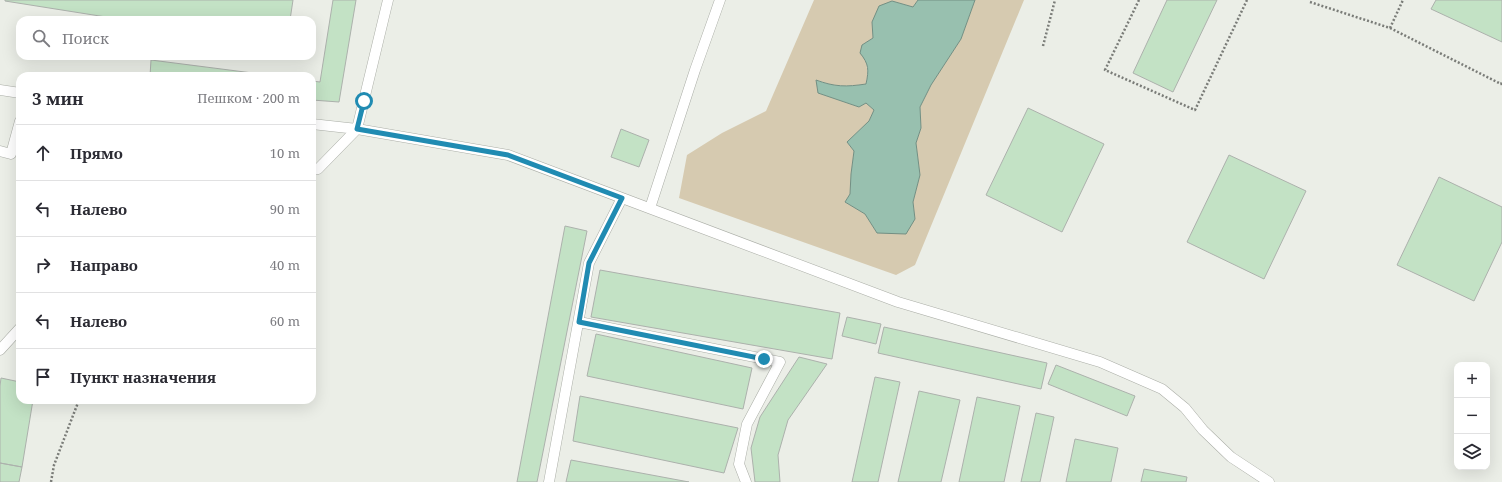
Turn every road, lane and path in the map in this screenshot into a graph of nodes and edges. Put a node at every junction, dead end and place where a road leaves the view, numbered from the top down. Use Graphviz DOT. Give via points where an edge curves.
graph roads {
  1 [pos="388,0"];
  2 [pos="720,0"];
  3 [pos="1055,0"];
  4 [pos="1139,0"];
  5 [pos="1247,0"];
  6 [pos="1403,0"];
  7 [pos="1310,2"];
  8 [pos="1390,28"];
  9 [pos="1043,46"];
  10 [pos="1502,82"];
  11 [pos="0,90"];
  12 [pos="16,92"];
  13 [pos="316,124"];
  14 [pos="357,129"];
  15 [pos="16,136"];
  16 [pos="0,151"];
  17 [pos="316,169"];
  18 [pos="622,198"];
  19 [pos="650,208"];
  20 [pos="579,322"];
  21 [pos="16,332"];
  22 [pos="0,350"];
  23 [pos="77,404"];
  24 [pos="51,482"];
  25 [pos="549,482"];
  26 [pos="746,482"];
  27 [pos="1269,482"];
  1 -- 14 [label="lane"];
  2 -- 19 [label="lane"];
  3 -- 9 [label="path"];
  4 -- 5 [label="path" via="1105,70 1195,110"];
  6 -- 8 [label="path"];
  7 -- 8 [label="path"];
  8 -- 10 [label="path" via="1501,84"];
  11 -- 12 [label="lane"];
  13 -- 14 [label="lane"];
  14 -- 17 [label="lane"];
  14 -- 18 [label="lane" via="508,155"];
  15 -- 16 [label="lane" via="11,154"];
  18 -- 19 [label="lane"];
  18 -- 20 [label="lane" via="589,263"];
  19 -- 27 [label="lane" via="898,302 1100,362 1137,377 1162,389 1185,408 1231,457"];
  20 -- 25 [label="lane"];
  20 -- 26 [label="lane" via="780,362 747,424 739,464"];
  21 -- 22 [label="lane"];
  23 -- 24 [label="path" via="54,465"];
}
